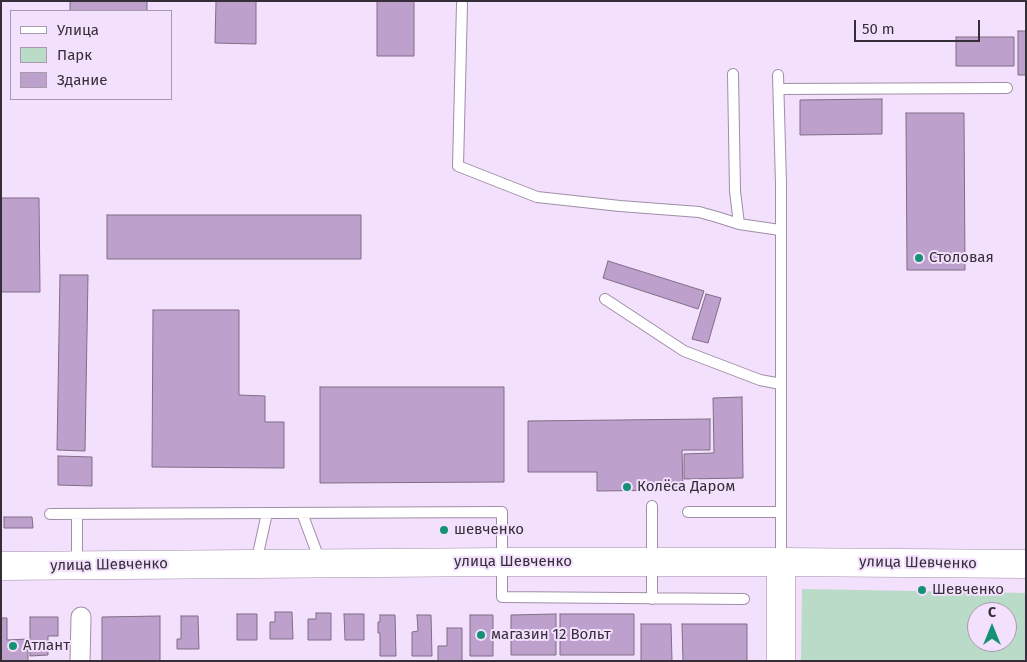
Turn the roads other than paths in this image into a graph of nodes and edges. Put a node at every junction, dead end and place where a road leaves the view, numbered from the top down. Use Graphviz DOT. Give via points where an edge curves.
graph roads {
  1 [pos="462,4"];
  2 [pos="733,74"];
  3 [pos="778,75"];
  4 [pos="1007,88"];
  5 [pos="779,90"];
  6 [pos="739,224"];
  7 [pos="780,230"];
  8 [pos="605,298"];
  9 [pos="781,384"];
  10 [pos="652,506"];
  11 [pos="688,512"];
  12 [pos="781,512"];
  13 [pos="267,513"];
  14 [pos="302,513"];
  15 [pos="50,514"];
  16 [pos="77,514"];
  17 [pos="652,561"];
  18 [pos="503,562"];
  19 [pos="781,562"];
  20 [pos="320,563"];
  21 [pos="256,564"];
  22 [pos="1026,564"];
  23 [pos="1,566"];
  24 [pos="77,566"];
  25 [pos="652,599"];
  26 [pos="744,599"];
  27 [pos="81,617"];
  28 [pos="80,661"];
  29 [pos="781,661"];
  1 -- 6 [label="lane" via="458,166 537,197 699,212"];
  2 -- 6 [label="lane" via="735,191"];
  3 -- 5 [label="lane"];
  4 -- 5 [label="lane"];
  5 -- 7 [label="lane"];
  6 -- 7 [label="lane"];
  7 -- 9 [label="lane"];
  8 -- 9 [label="lane" via="684,351 760,380"];
  9 -- 12 [label="lane"];
  10 -- 17 [label="lane"];
  11 -- 12 [label="lane"];
  12 -- 19 [label="lane"];
  13 -- 14 [label="lane"];
  13 -- 16 [label="lane"];
  13 -- 21 [label="lane"];
  14 -- 18 [label="lane" via="502,512"];
  14 -- 20 [label="lane"];
  15 -- 16 [label="lane"];
  16 -- 24 [label="lane"];
  17 -- 18 [label="main road, улица Шевченко"];
  17 -- 19 [label="main road, улица Шевченко"];
  17 -- 25 [label="lane"];
  18 -- 20 [label="main road, улица Шевченко"];
  18 -- 25 [label="lane" via="502,597"];
  19 -- 22 [label="main road, улица Шевченко"];
  19 -- 29 [label="main road"];
  20 -- 21 [label="main road, улица Шевченко"];
  21 -- 24 [label="main road, улица Шевченко"];
  23 -- 24 [label="main road, улица Шевченко"];
  25 -- 26 [label="lane"];
  27 -- 28 [label="street"];
}
